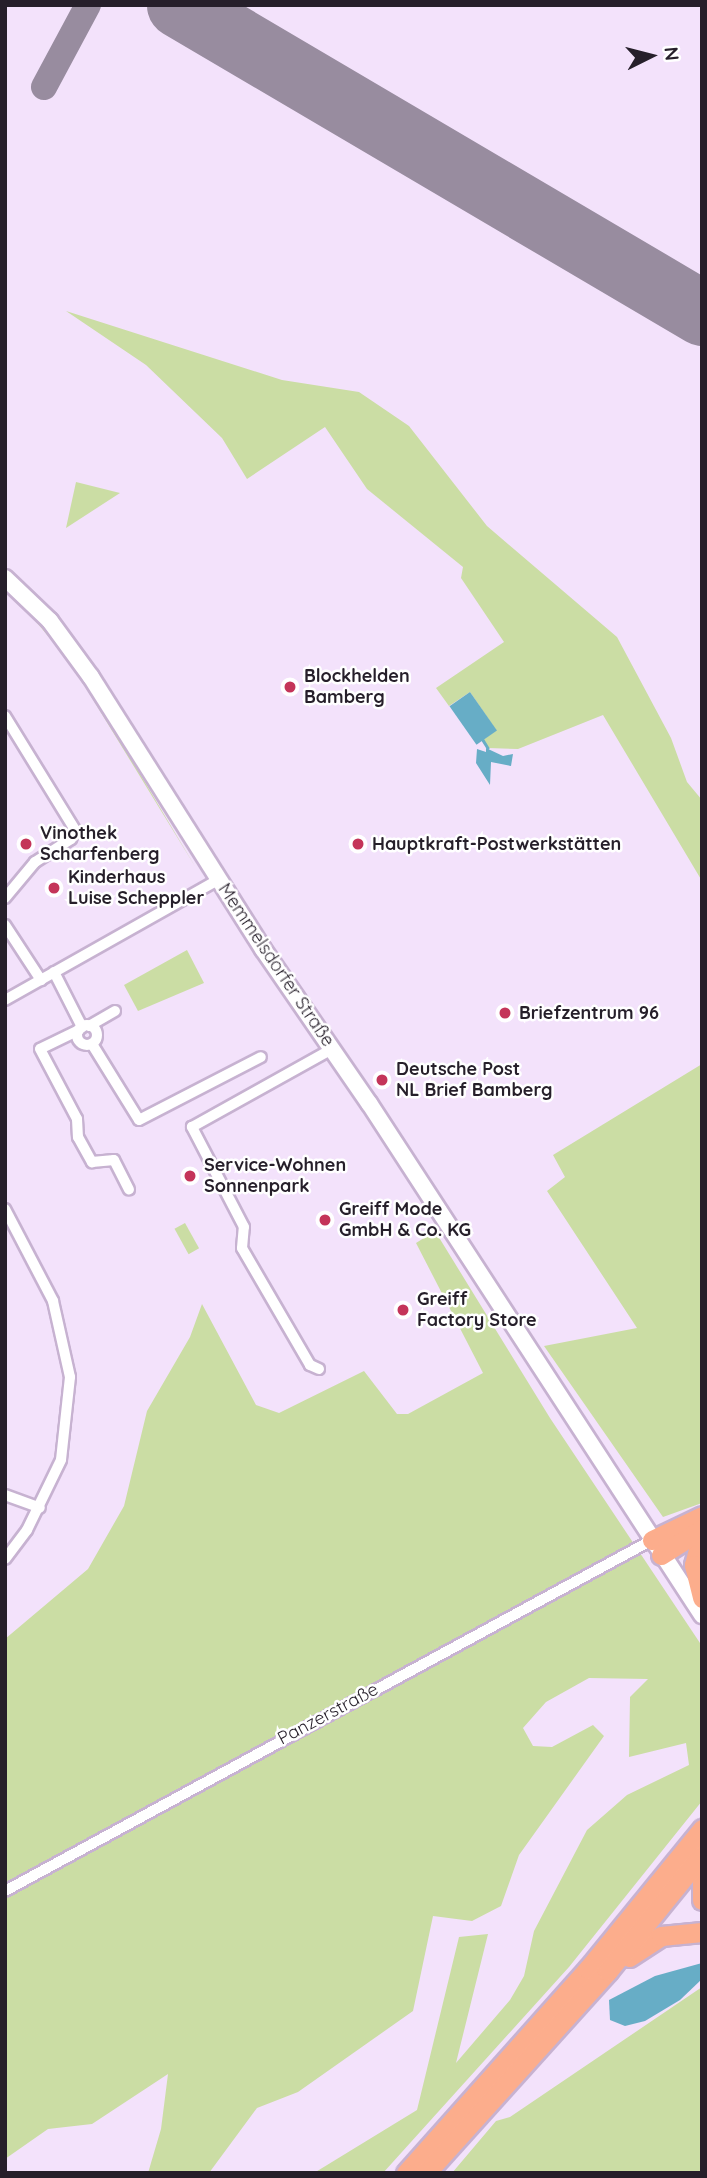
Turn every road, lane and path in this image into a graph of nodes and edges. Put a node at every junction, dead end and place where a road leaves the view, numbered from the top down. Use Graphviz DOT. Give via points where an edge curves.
graph roads {
  1 [pos="5,578"];
  2 [pos="5,716"];
  3 [pos="218,880"];
  4 [pos="5,898"];
  5 [pos="5,925"];
  6 [pos="54,972"];
  7 [pos="41,979"];
  8 [pos="5,1000"];
  9 [pos="115,1011"];
  10 [pos="83,1027"];
  11 [pos="92,1044"];
  12 [pos="332,1049"];
  13 [pos="261,1057"];
  14 [pos="129,1189"];
  15 [pos="5,1209"];
  16 [pos="319,1369"];
  17 [pos="5,1494"];
  18 [pos="40,1508"];
  19 [pos="702,1516"];
  20 [pos="702,1530"];
  21 [pos="702,1535"];
  22 [pos="657,1548"];
  23 [pos="5,1559"];
  24 [pos="702,1598"];
  25 [pos="702,1615"];
  26 [pos="702,1829"];
  27 [pos="702,1855"];
  28 [pos="702,1875"];
  29 [pos="5,1891"];
  30 [pos="702,1900"];
  31 [pos="702,1932"];
  32 [pos="607,1971"];
  33 [pos="406,2173"];
  34 [pos="426,2173"];
  1 -- 3 [label="main road, Memmelsdorfer Straße" via="69,646"];
  2 -- 4 [label="street" via="73,821 71,839 35,862"];
  3 -- 6 [label="street"];
  3 -- 12 [label="main road, Memmelsdorfer Straße"];
  5 -- 7 [label="street"];
  6 -- 7 [label="street"];
  6 -- 10 [label="street"];
  7 -- 8 [label="street"];
  9 -- 10 [label="street"];
  10 -- 11 [label="street" via="96,1037"];
  10 -- 11 [label="street" via="82,1044"];
  10 -- 14 [label="street" via="40,1049 77,1119 78,1137 92,1162 114,1160"];
  11 -- 13 [label="street" via="139,1120"];
  12 -- 16 [label="street" via="192,1127 244,1227 242,1248 310,1365"];
  12 -- 22 [label="main road, Memmelsdorfer Straße"];
  15 -- 18 [label="street" via="46,1283 68,1353 66,1437"];
  17 -- 18 [label="street"];
  18 -- 23 [label="street"];
  19 -- 22 [label="highway"];
  20 -- 22 [label="highway"];
  21 -- 24 [label="highway" via="694,1565"];
  22 -- 25 [label="main road, Memmelsdorfer Straße"];
  22 -- 29 [label="street, Panzerstraße"];
  26 -- 33 [label="highway" via="588,1969"];
  27 -- 32 [label="highway"];
  28 -- 30 [label="highway"];
  31 -- 32 [label="highway" via="661,1936"];
  32 -- 34 [label="highway"];
}
